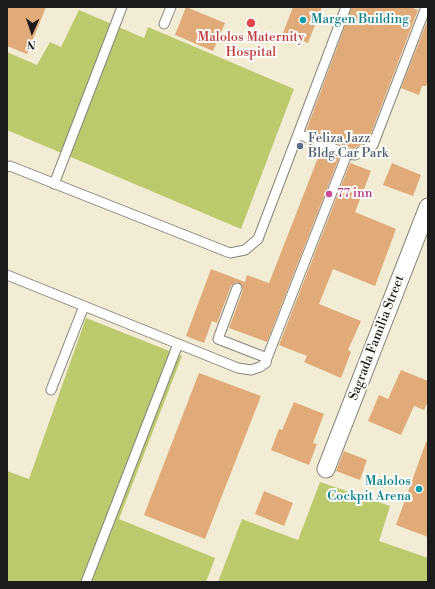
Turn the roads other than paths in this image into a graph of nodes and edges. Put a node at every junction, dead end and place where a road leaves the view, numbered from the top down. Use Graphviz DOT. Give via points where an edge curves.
graph roads {
  1 [pos="122,7"];
  2 [pos="171,7"];
  3 [pos="346,7"];
  4 [pos="426,7"];
  5 [pos="164,24"];
  6 [pos="298,134"];
  7 [pos="347,154"];
  8 [pos="7,167"];
  9 [pos="54,184"];
  10 [pos="428,207"];
  11 [pos="7,276"];
  12 [pos="237,288"];
  13 [pos="84,306"];
  14 [pos="178,344"];
  15 [pos="267,358"];
  16 [pos="51,390"];
  17 [pos="326,469"];
  18 [pos="86,582"];
  1 -- 9 [label="lane"];
  2 -- 5 [label="lane"];
  3 -- 6 [label="lane"];
  4 -- 7 [label="lane" via="372,145 355,155"];
  6 -- 7 [label="lane"];
  6 -- 9 [label="lane" via="258,239 246,250 230,253"];
  7 -- 15 [label="lane"];
  8 -- 9 [label="lane"];
  10 -- 17 [label="street, Sagrada Familia Street"];
  11 -- 13 [label="lane"];
  12 -- 15 [label="lane" via="218,339"];
  13 -- 14 [label="lane"];
  13 -- 16 [label="lane"];
  14 -- 15 [label="lane" via="238,368 251,370 260,367 266,363"];
  14 -- 18 [label="lane"];
}
